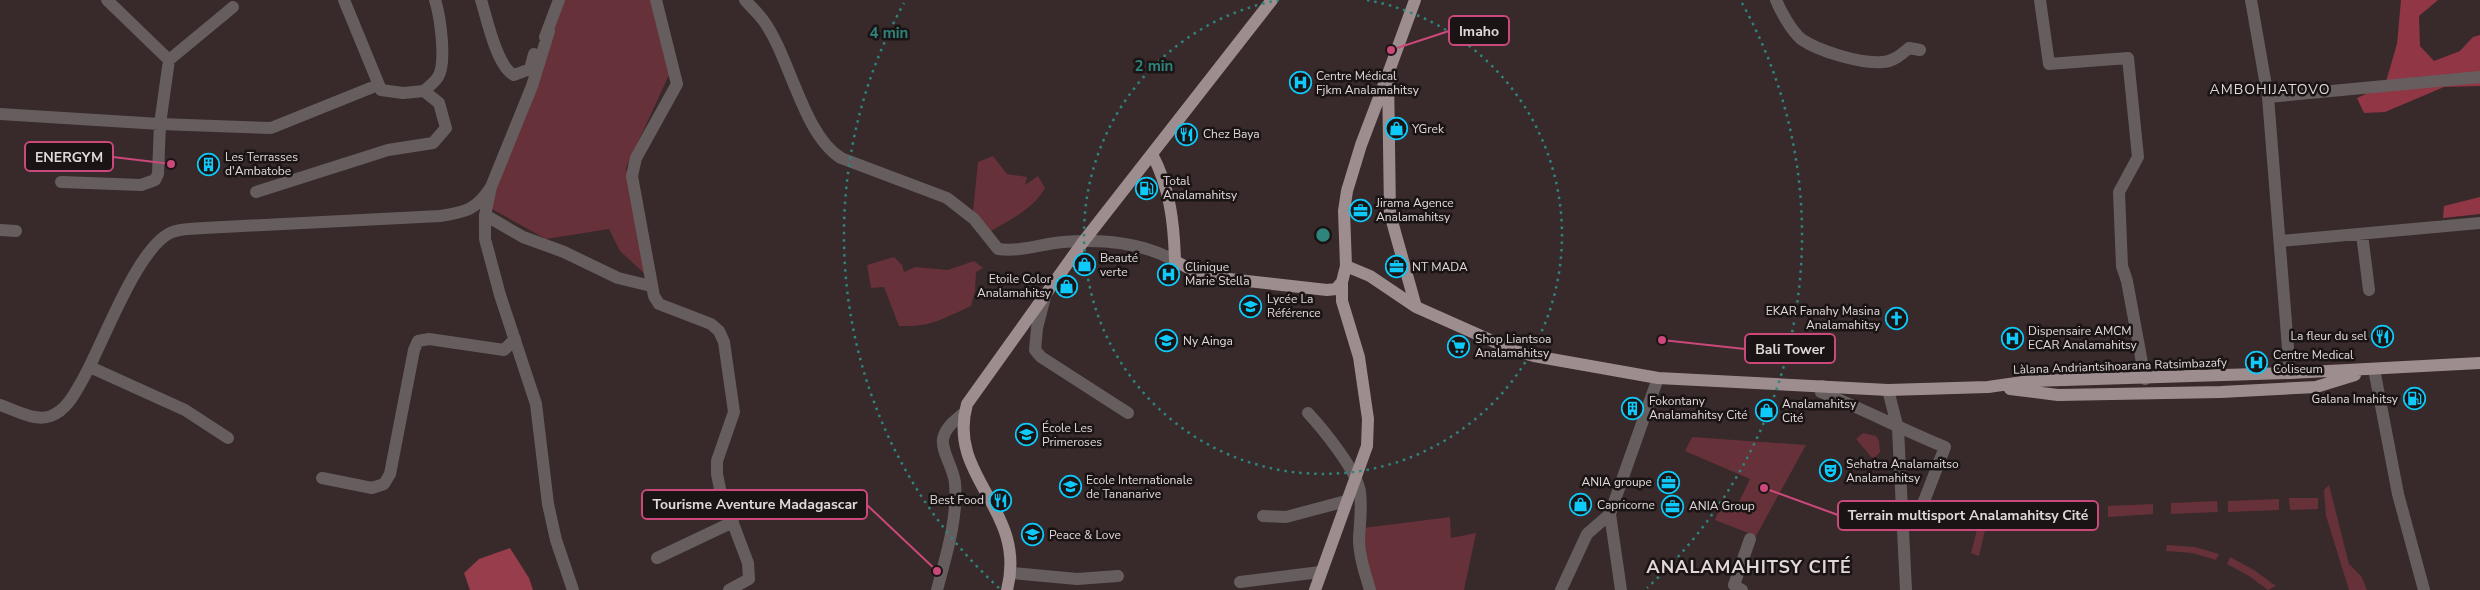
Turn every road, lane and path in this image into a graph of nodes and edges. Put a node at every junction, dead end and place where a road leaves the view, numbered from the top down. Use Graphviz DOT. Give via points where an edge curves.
graph roads {
  1 [pos="107,0"];
  2 [pos="344,0"];
  3 [pos="435,0"];
  4 [pos="480,0"];
  5 [pos="559,0"];
  6 [pos="656,0"];
  7 [pos="745,0"];
  8 [pos="1272,0"];
  9 [pos="1415,0"];
  10 [pos="1776,0"];
  11 [pos="2040,0"];
  12 [pos="2251,0"];
  13 [pos="233,7"];
  14 [pos="550,31"];
  15 [pos="1920,50"];
  16 [pos="169,60"];
  17 [pos="1388,74"];
  18 [pos="2480,77"];
  19 [pos="378,85"];
  20 [pos="424,91"];
  21 [pos="2268,97"];
  22 [pos="0,114"];
  23 [pos="160,124"];
  24 [pos="1152,154"];
  25 [pos="61,182"];
  26 [pos="491,186"];
  27 [pos="256,192"];
  28 [pos="485,215"];
  29 [pos="2480,223"];
  30 [pos="0,230"];
  31 [pos="16,231"];
  32 [pos="2362,234"];
  33 [pos="2280,241"];
  34 [pos="1083,242"];
  35 [pos="1175,261"];
  36 [pos="1346,266"];
  37 [pos="1342,282"];
  38 [pos="651,286"];
  39 [pos="2369,290"];
  40 [pos="1045,297"];
  41 [pos="1416,307"];
  42 [pos="515,339"];
  43 [pos="2480,363"];
  44 [pos="90,367"];
  45 [pos="2374,370"];
  46 [pos="2290,374"];
  47 [pos="1658,378"];
  48 [pos="2145,379"];
  49 [pos="1822,386"];
  50 [pos="1988,387"];
  51 [pos="1888,390"];
  52 [pos="0,405"];
  53 [pos="965,412"];
  54 [pos="1128,413"];
  55 [pos="1308,413"];
  56 [pos="1898,428"];
  57 [pos="228,438"];
  58 [pos="1355,476"];
  59 [pos="322,478"];
  60 [pos="1346,501"];
  61 [pos="1610,514"];
  62 [pos="1263,516"];
  63 [pos="1903,517"];
  64 [pos="733,522"];
  65 [pos="1750,538"];
  66 [pos="657,558"];
  67 [pos="1320,572"];
  68 [pos="1012,573"];
  69 [pos="1118,576"];
  70 [pos="1240,582"];
  71 [pos="573,590"];
  72 [pos="729,590"];
  73 [pos="937,590"];
  74 [pos="1007,590"];
  75 [pos="1315,590"];
  76 [pos="1370,590"];
  77 [pos="1561,590"];
  78 [pos="1621,590"];
  79 [pos="1742,590"];
  80 [pos="1906,590"];
  81 [pos="2424,590"];
  1 -- 16 [label="street"];
  2 -- 19 [label="street"];
  3 -- 20 [label="street" via="443,54 439,76"];
  4 -- 14 [label="street" via="504,68 514,75 530,69 532,57"];
  5 -- 14 [label="street"];
  6 -- 38 [label="street" via="678,80 632,165"];
  7 -- 34 [label="street" via="764,21 818,134 832,152 850,162 947,198 974,219 998,249"];
  8 -- 24 [label="main road"];
  9 -- 17 [label="main road"];
  10 -- 15 [label="street" via="1800,38 1818,49 1883,62 1898,57 1909,48"];
  11 -- 48 [label="street" via="2049,64 2128,58 2138,157 2118,192 2121,257"];
  12 -- 21 [label="street"];
  13 -- 16 [label="street"];
  14 -- 26 [label="street" via="532,86"];
  16 -- 23 [label="street"];
  17 -- 36 [label="main road" via="1374,105 1347,191 1344,211"];
  17 -- 41 [label="main road" via="1390,214"];
  18 -- 21 [label="street"];
  19 -- 20 [label="street" via="388,93"];
  19 -- 23 [label="street" via="271,128"];
  20 -- 27 [label="street" via="439,103 446,128 433,143 388,150"];
  21 -- 33 [label="street"];
  22 -- 23 [label="street"];
  23 -- 25 [label="street" via="158,174 149,183"];
  24 -- 34 [label="main road"];
  24 -- 35 [label="main road" via="1167,191"];
  26 -- 28 [label="street"];
  26 -- 44 [label="street" via="481,202 472,208 440,216 172,232 153,246 134,275"];
  28 -- 38 [label="street" via="523,237 618,278"];
  28 -- 42 [label="street" via="488,256"];
  29 -- 32 [label="street"];
  30 -- 31 [label="street"];
  32 -- 33 [label="street"];
  32 -- 39 [label="street"];
  33 -- 46 [label="street"];
  34 -- 35 [label="street" via="1149,248"];
  34 -- 40 [label="main road"];
  35 -- 37 [label="main road" via="1198,274 1220,278 1327,290 1336,289"];
  36 -- 37 [label="main road"];
  36 -- 41 [label="main road, Làlana Andriantsihoarana Ratsimbazafy" via="1370,276"];
  37 -- 58 [label="main road" via="1342,301 1359,357 1368,419 1366,452"];
  38 -- 64 [label="street" via="659,304 711,324 724,342 734,412 717,461 717,474"];
  40 -- 53 [label="main road" via="972,396"];
  40 -- 54 [label="street" via="1037,328 1036,350"];
  41 -- 47 [label="main road, Làlana Andriantsihoarana Ratsimbazafy" via="1515,351"];
  42 -- 59 [label="street" via="504,350 429,338 418,341 390,474 384,484 372,488"];
  42 -- 71 [label="street" via="536,404 548,504"];
  43 -- 45 [label="main road, Làlana Andriantsihoarana Ratsimbazafy"];
  44 -- 52 [label="street" via="73,397 51,417 35,418"];
  44 -- 57 [label="street" via="185,410"];
  45 -- 46 [label="main road, Làlana Andriantsihoarana Ratsimbazafy"];
  45 -- 50 [label="main road, Làlana Andriantsihoarana Ratsimbazafy" via="2316,387 2221,392 2058,395"];
  45 -- 81 [label="street" via="2398,494"];
  46 -- 48 [label="main road, Làlana Andriantsihoarana Ratsimbazafy"];
  47 -- 49 [label="main road, Làlana Andriantsihoarana Ratsimbazafy"];
  47 -- 61 [label="street"];
  48 -- 50 [label="main road, Làlana Andriantsihoarana Ratsimbazafy" via="2033,381"];
  49 -- 51 [label="main road, Làlana Andriantsihoarana Ratsimbazafy"];
  49 -- 56 [label="street" via="1822,392"];
  50 -- 51 [label="main road, Làlana Andriantsihoarana Ratsimbazafy"];
  51 -- 56 [label="street"];
  53 -- 68 [label="main road" via="962,428 968,459 1001,519 1010,543"];
  53 -- 73 [label="street" via="943,438 953,467 956,497"];
  55 -- 58 [label="street" via="1324,430"];
  56 -- 63 [label="street"];
  56 -- 63 [label="street" via="1945,446 1920,514"];
  58 -- 60 [label="main road"];
  58 -- 76 [label="street" via="1360,490 1362,564"];
  60 -- 62 [label="street" via="1286,516"];
  60 -- 67 [label="main road"];
  61 -- 77 [label="street" via="1587,534"];
  61 -- 78 [label="street"];
  63 -- 80 [label="street"];
  64 -- 66 [label="street"];
  64 -- 72 [label="street" via="748,563 749,580"];
  65 -- 79 [label="street" via="1734,585"];
  67 -- 70 [label="street"];
  67 -- 75 [label="main road"];
  68 -- 69 [label="street" via="1077,579"];
  68 -- 74 [label="main road"];
}
